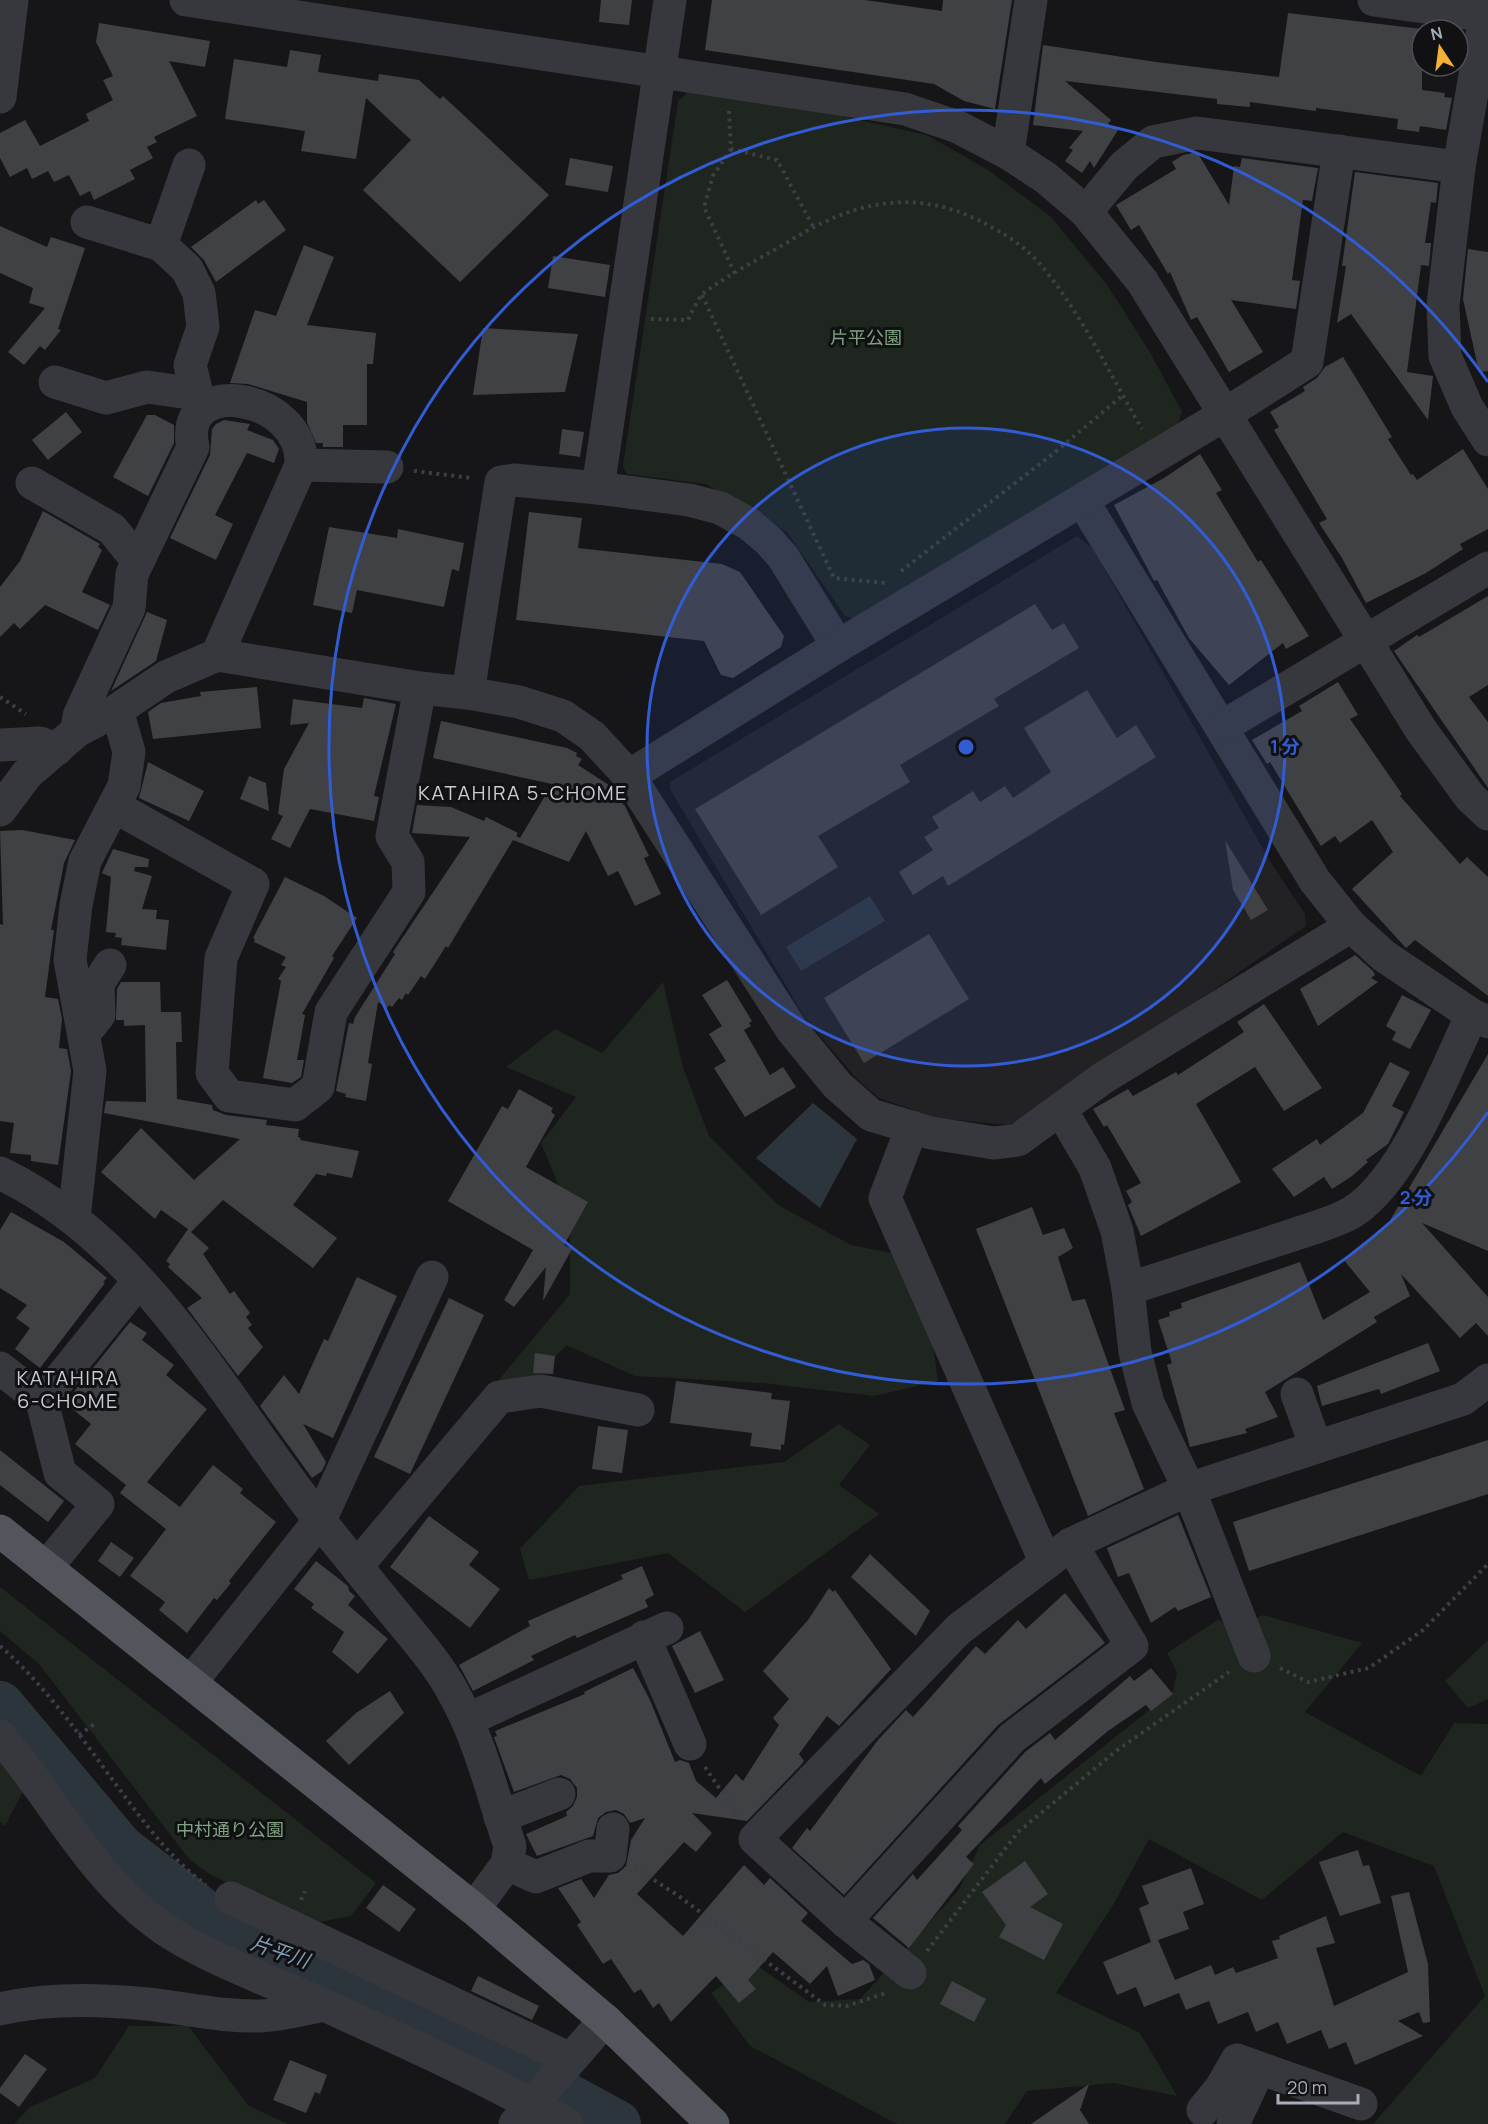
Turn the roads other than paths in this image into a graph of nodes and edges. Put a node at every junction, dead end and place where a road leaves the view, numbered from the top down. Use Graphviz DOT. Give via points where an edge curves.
graph roads {
  1 [pos="12,0"];
  2 [pos="186,0"];
  3 [pos="670,0"];
  4 [pos="1031,0"];
  5 [pos="1374,0"];
  6 [pos="1487,11"];
  7 [pos="660,71"];
  8 [pos="0,97"];
  9 [pos="1339,151"];
  10 [pos="1008,153"];
  11 [pos="189,165"];
  12 [pos="1459,167"];
  13 [pos="1086,212"];
  14 [pos="87,222"];
  15 [pos="160,245"];
  16 [pos="56,382"];
  17 [pos="199,402"];
  18 [pos="1224,415"];
  19 [pos="1488,440"];
  20 [pos="301,465"];
  21 [pos="387,467"];
  22 [pos="32,483"];
  23 [pos="598,488"];
  24 [pos="1082,500"];
  25 [pos="138,561"];
  26 [pos="1488,568"];
  27 [pos="1365,642"];
  28 [pos="838,646"];
  29 [pos="217,655"];
  30 [pos="420,688"];
  31 [pos="468,693"];
  32 [pos="117,710"];
  33 [pos="1222,727"];
  34 [pos="68,740"];
  35 [pos="0,745"];
  36 [pos="629,776"];
  37 [pos="114,806"];
  38 [pos="0,810"];
  39 [pos="1488,814"];
  40 [pos="1351,926"];
  41 [pos="110,965"];
  42 [pos="1480,1019"];
  43 [pos="85,1032"];
  44 [pos="1061,1110"];
  45 [pos="912,1127"];
  46 [pos="0,1173"];
  47 [pos="74,1218"];
  48 [pos="432,1277"];
  49 [pos="138,1282"];
  50 [pos="1128,1289"];
  51 [pos="0,1368"];
  52 [pos="1488,1380"];
  53 [pos="1297,1394"];
  54 [pos="42,1401"];
  55 [pos="638,1410"];
  56 [pos="1316,1447"];
  57 [pos="1189,1489"];
  58 [pos="320,1520"];
  59 [pos="0,1531"];
  60 [pos="1058,1553"];
  61 [pos="357,1566"];
  62 [pos="46,1568"];
  63 [pos="1254,1656"];
  64 [pos="191,1682"];
  65 [pos="467,1720"];
  66 [pos="0,1736"];
  67 [pos="690,1744"];
  68 [pos="559,1794"];
  69 [pos="501,1817"];
  70 [pos="612,1842"];
  71 [pos="507,1864"];
  72 [pos="231,1898"];
  73 [pos="474,1909"];
  74 [pos="846,1921"];
  75 [pos="910,1973"];
  76 [pos="324,2006"];
  77 [pos="0,2009"];
  78 [pos="606,2020"];
  79 [pos="1259,2069"];
  80 [pos="545,2089"];
  81 [pos="1361,2104"];
  82 [pos="1203,2110"];
  83 [pos="567,2124"];
  84 [pos="713,2124"];
  85 [pos="1233,2124"];
  1 -- 8 [label="street"];
  2 -- 7 [label="street"];
  3 -- 7 [label="street"];
  4 -- 10 [label="street"];
  5 -- 6 [label="street"];
  6 -- 12 [label="street"];
  7 -- 10 [label="street" via="905,109 958,127"];
  7 -- 23 [label="street"];
  9 -- 12 [label="street"];
  9 -- 13 [label="street" via="1197,133 1153,142 1124,166"];
  9 -- 18 [label="street" via="1307,362"];
  10 -- 13 [label="street" via="1046,177"];
  11 -- 15 [label="street"];
  12 -- 19 [label="street" via="1443,305 1445,356 1467,407"];
  13 -- 18 [label="street" via="1142,281"];
  14 -- 15 [label="street"];
  15 -- 17 [label="street" via="187,269 199,293 203,327 190,365"];
  16 -- 17 [label="street" via="106,398 147,387"];
  17 -- 20 [label="street" via="241,400 267,409 288,427 302,451"];
  17 -- 25 [label="street" via="189,433 193,447"];
  18 -- 24 [label="street"];
  18 -- 27 [label="street"];
  20 -- 21 [label="street"];
  20 -- 29 [label="street"];
  22 -- 25 [label="street" via="112,529"];
  23 -- 28 [label="street" via="689,500 720,508 749,524 783,557"];
  23 -- 31 [label="street" via="501,482"];
  24 -- 28 [label="street"];
  24 -- 33 [label="street"];
  25 -- 34 [label="street" via="129,584 129,608"];
  26 -- 27 [label="street"];
  27 -- 33 [label="street"];
  27 -- 39 [label="street" via="1444,764"];
  28 -- 36 [label="street"];
  29 -- 30 [label="street"];
  29 -- 32 [label="street" via="166,677"];
  30 -- 31 [label="street"];
  30 -- 37 [label="street" via="392,836 408,862 410,892 331,1012 318,1088 295,1105 229,1096 212,1073 221,958 253,884"];
  31 -- 36 [label="street" via="519,702 563,716 592,736"];
  32 -- 34 [label="street"];
  32 -- 37 [label="street" via="129,752 124,786"];
  33 -- 40 [label="street" via="1315,881"];
  34 -- 35 [label="street"];
  34 -- 38 [label="street" via="27,774"];
  36 -- 45 [label="street" via="800,1039 837,1085 871,1115"];
  37 -- 43 [label="street" via="85,861 76,905 70,960"];
  40 -- 42 [label="street" via="1384,956"];
  40 -- 44 [label="street" via="1103,1078"];
  41 -- 43 [label="street" via="98,984 99,1015"];
  42 -- 50 [label="street" via="1401,1161 1362,1206 1320,1226"];
  43 -- 47 [label="street" via="90,1071"];
  44 -- 45 [label="street" via="1018,1140 994,1143"];
  44 -- 50 [label="street" via="1095,1168 1117,1231"];
  45 -- 60 [label="street" via="885,1198"];
  46 -- 47 [label="street"];
  47 -- 49 [label="street"];
  48 -- 58 [label="street"];
  49 -- 54 [label="street"];
  49 -- 58 [label="street" via="171,1318"];
  50 -- 57 [label="street" via="1135,1352 1148,1403"];
  51 -- 54 [label="street"];
  52 -- 56 [label="street" via="1463,1399"];
  53 -- 56 [label="street"];
  54 -- 62 [label="street" via="60,1473 98,1504"];
  55 -- 61 [label="street" via="541,1391 499,1397"];
  56 -- 57 [label="street"];
  57 -- 60 [label="street"];
  57 -- 63 [label="street"];
  58 -- 61 [label="street"];
  58 -- 64 [label="street"];
  59 -- 62 [label="main road"];
  60 -- 74 [label="street" via="1132,1646 1012,1738"];
  60 -- 74 [label="street" via="959,1629 755,1839"];
  61 -- 65 [label="street" via="433,1660"];
  62 -- 64 [label="main road"];
  64 -- 73 [label="main road"];
  65 -- 67 [label="street" via="655,1632"];
  65 -- 69 [label="street"];
  66 -- 76 [label="street" via="82,1850 117,1890 157,1924"];
  68 -- 69 [label="street"];
  69 -- 71 [label="street" via="510,1846"];
  70 -- 71 [label="street" via="589,1856 536,1877"];
  71 -- 73 [label="street"];
  72 -- 80 [label="street"];
  73 -- 78 [label="main road"];
  74 -- 75 [label="street"];
  76 -- 77 [label="street" via="261,2016 82,2002 22,2004"];
  76 -- 80 [label="street" via="419,2048"];
  78 -- 80 [label="street"];
  78 -- 84 [label="main road"];
  79 -- 81 [label="street"];
  79 -- 82 [label="street" via="1237,2060"];
  79 -- 85 [label="street"];
  80 -- 83 [label="street"];
}
